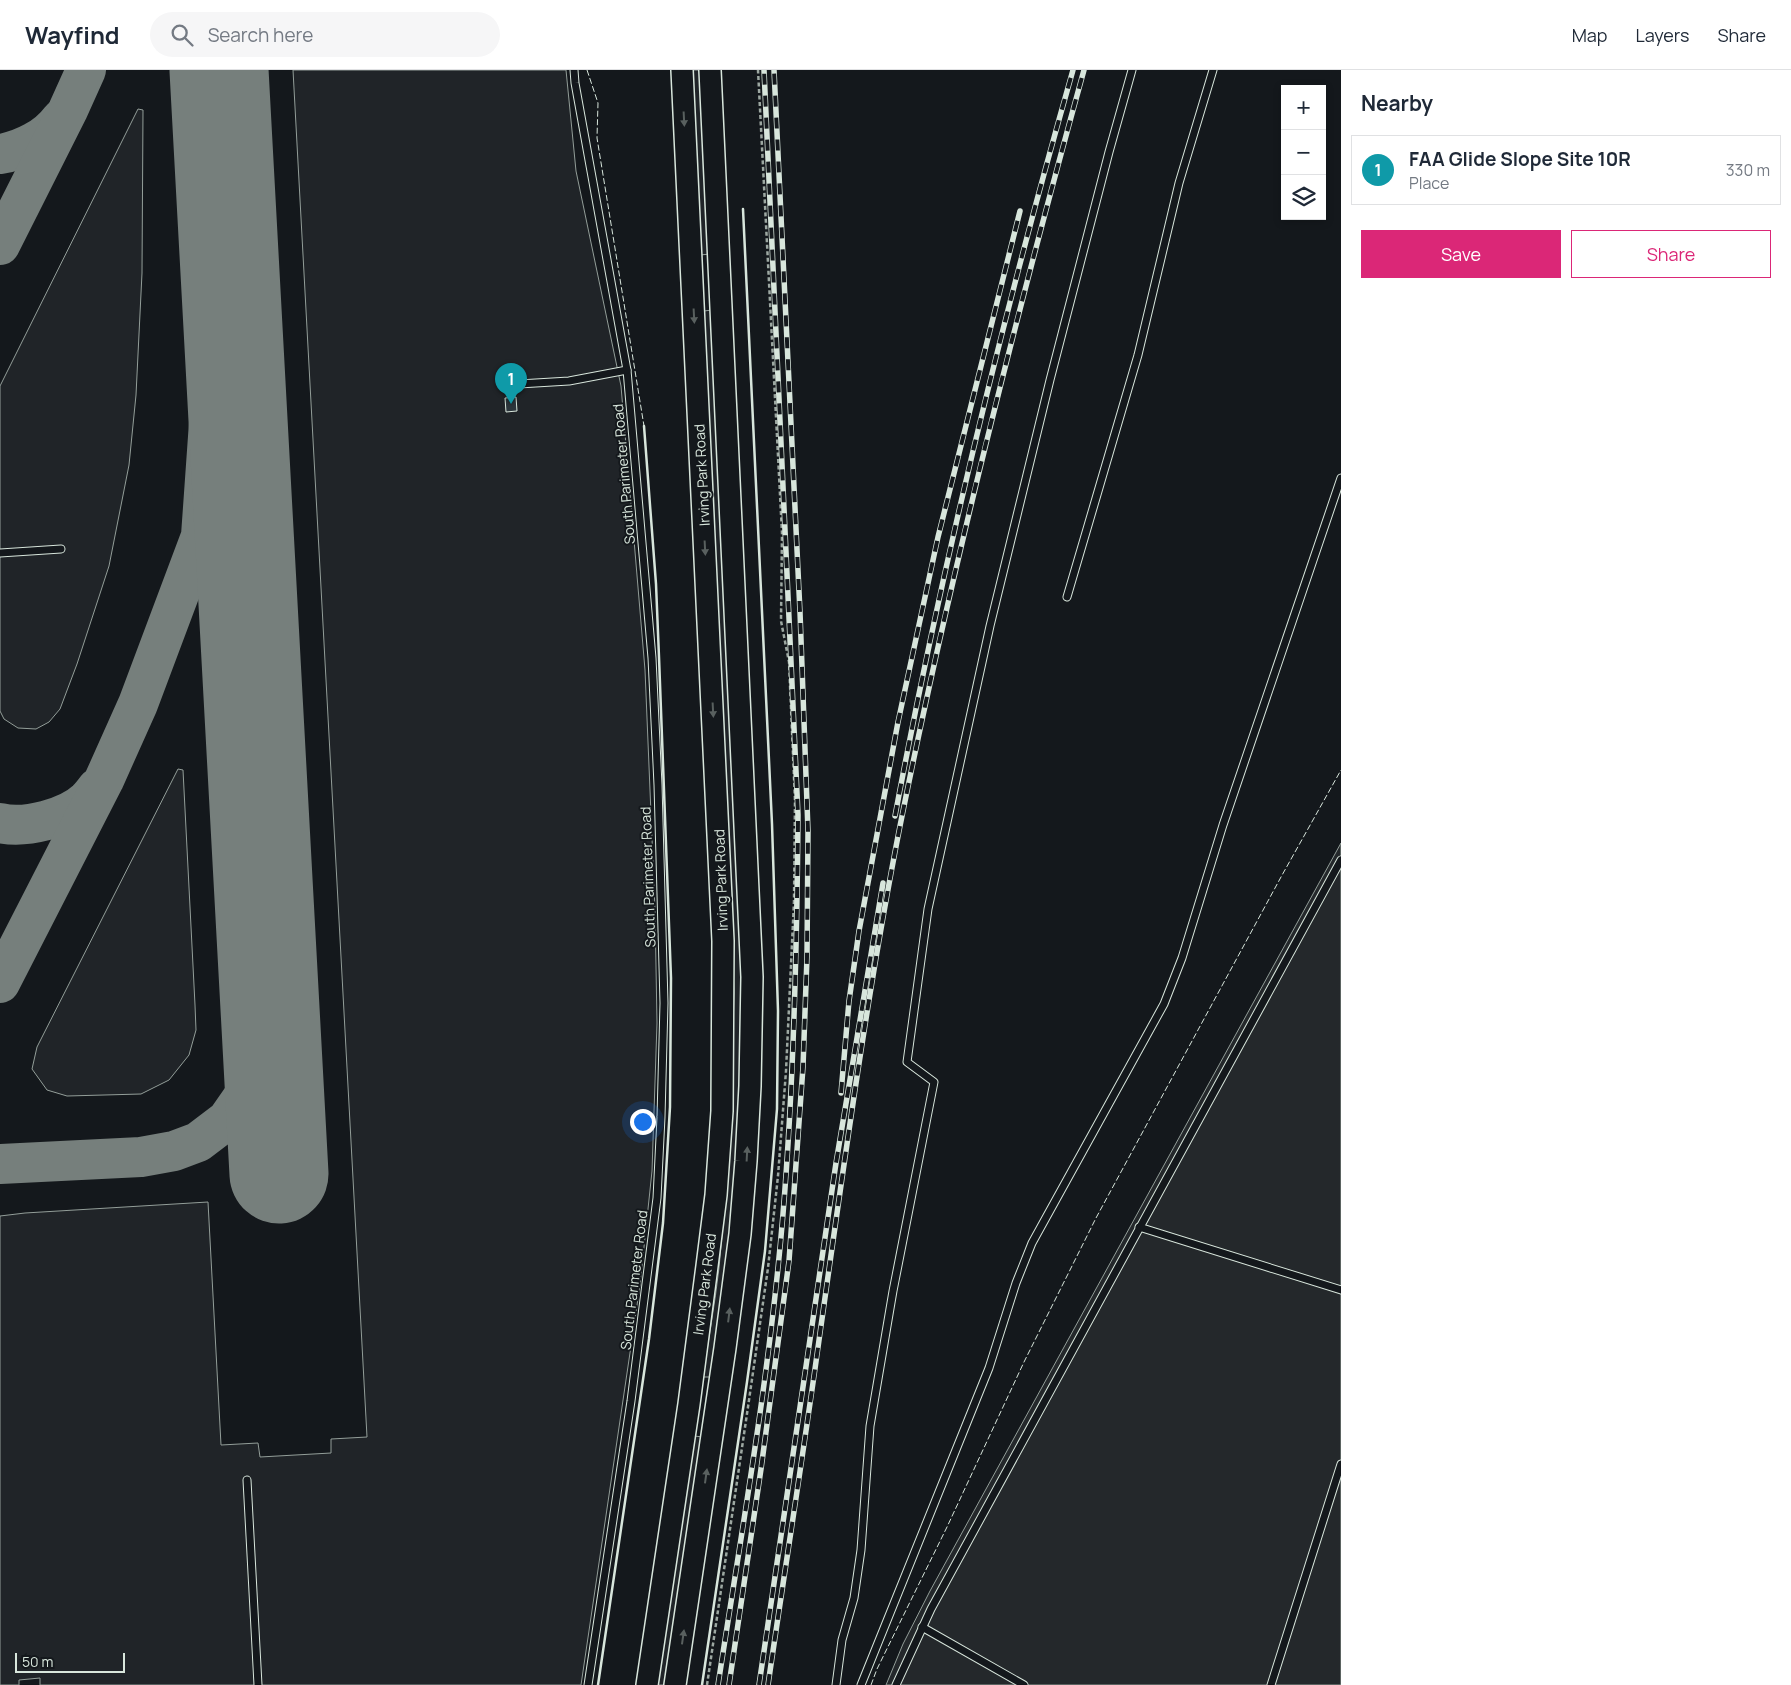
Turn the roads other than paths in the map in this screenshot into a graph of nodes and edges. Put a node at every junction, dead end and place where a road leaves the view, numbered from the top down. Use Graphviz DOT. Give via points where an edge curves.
graph roads {
  1 [pos="574,70"];
  2 [pos="682,70"];
  3 [pos="710,70"];
  4 [pos="1132,70"];
  5 [pos="1213,70"];
  6 [pos="706,282"];
  7 [pos="627,370"];
  8 [pos="519,384"];
  9 [pos="1341,478"];
  10 [pos="61,550"];
  11 [pos="0,553"];
  12 [pos="1067,597"];
  13 [pos="1341,860"];
  14 [pos="1139,1227"];
  15 [pos="1341,1290"];
  16 [pos="703,1406"];
  17 [pos="1341,1464"];
  18 [pos="247,1480"];
  19 [pos="922,1627"];
  20 [pos="258,1685"];
  21 [pos="588,1685"];
  22 [pos="647,1685"];
  23 [pos="676,1685"];
  24 [pos="836,1685"];
  25 [pos="861,1685"];
  26 [pos="896,1685"];
  27 [pos="1024,1685"];
  28 [pos="1271,1685"];
  1 -- 7 [label="lane, South Parimeter Road"];
  2 -- 6 [label="main road, Irving Park Road, one-way"];
  3 -- 6 [label="main road, Irving Park Road"];
  4 -- 24 [label="lane" via="1045,399 990,626 928,909 907,1062 934,1082 870,1426 861,1550"];
  5 -- 12 [label="lane" via="1178,183 1138,355"];
  6 -- 16 [label="main road, Irving Park Road, one-way" via="724,941 722,1111"];
  16 -- 6 [label="main road, Irving Park Road, one-way" via="740,1234 746,1161 752,977"];
  7 -- 8 [label="lane" via="569,381"];
  7 -- 21 [label="lane, South Parimeter Road" via="652,658 658,784 664,1004 661,1117 657,1198 644,1302"];
  9 -- 25 [label="lane" via="1164,1004 1032,1243 989,1368"];
  10 -- 11 [label="lane"];
  13 -- 14 [label="lane"];
  14 -- 15 [label="lane"];
  14 -- 19 [label="lane"];
  16 -- 22 [label="main road, Irving Park Road"];
  23 -- 16 [label="main road, Irving Park Road, one-way"];
  17 -- 28 [label="lane"];
  18 -- 20 [label="lane"];
  19 -- 26 [label="lane"];
  19 -- 27 [label="lane"];
}
